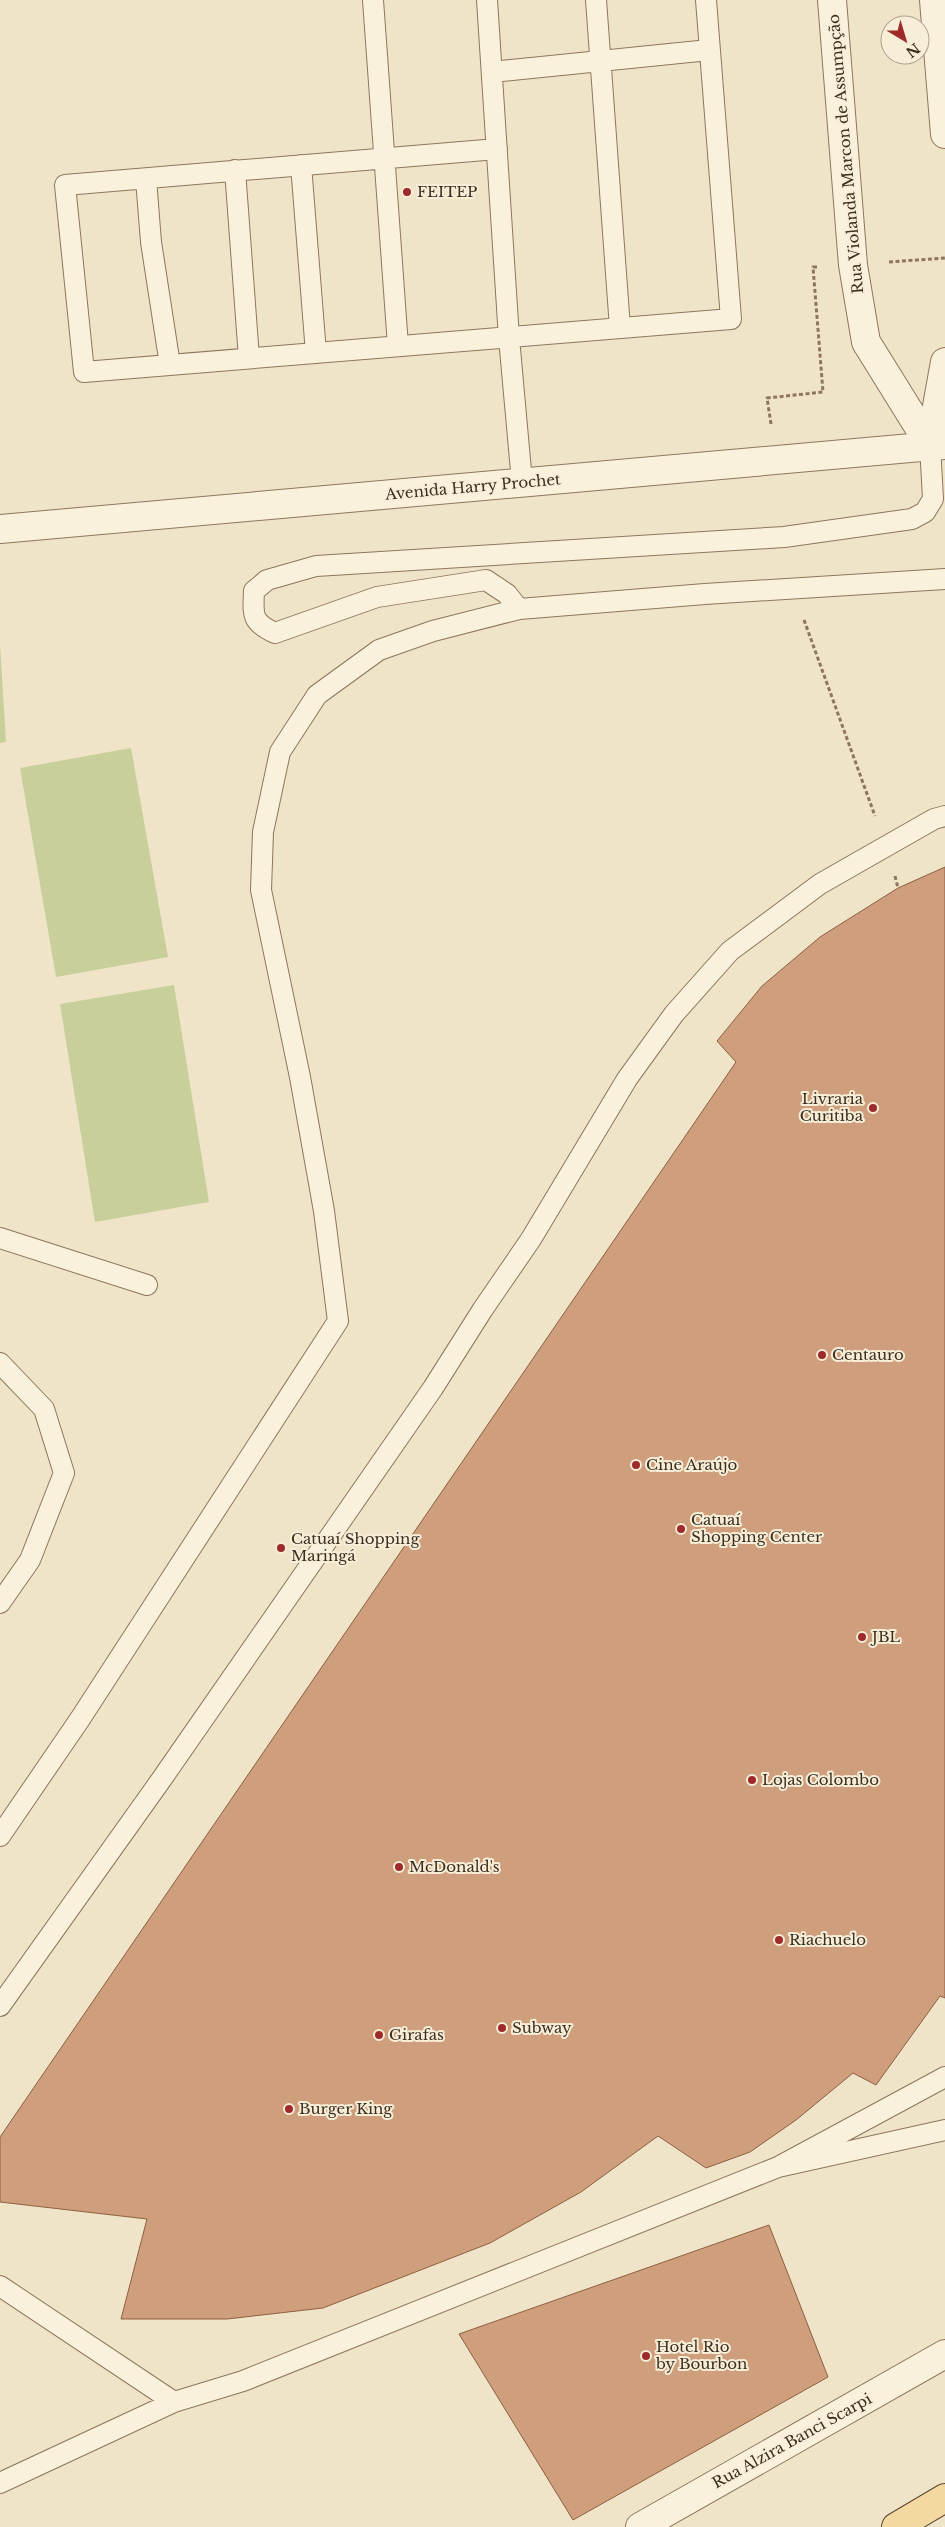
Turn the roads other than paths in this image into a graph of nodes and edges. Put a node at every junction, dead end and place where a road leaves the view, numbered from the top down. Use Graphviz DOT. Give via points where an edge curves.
graph roads {
  1 [pos="373,0"];
  2 [pos="487,0"];
  3 [pos="596,0"];
  4 [pos="706,0"];
  5 [pos="832,0"];
  6 [pos="934,0"];
  7 [pos="709,50"];
  8 [pos="601,62"];
  9 [pos="492,72"];
  10 [pos="945,134"];
  11 [pos="497,149"];
  12 [pos="385,158"];
  13 [pos="300,165"];
  14 [pos="235,170"];
  15 [pos="146,179"];
  16 [pos="620,328"];
  17 [pos="509,338"];
  18 [pos="398,346"];
  19 [pos="316,353"];
  20 [pos="249,358"];
  21 [pos="945,362"];
  22 [pos="170,364"];
  23 [pos="937,445"];
  24 [pos="522,482"];
  25 [pos="0,529"];
  26 [pos="945,579"];
  27 [pos="519,610"];
  28 [pos="945,816"];
  29 [pos="0,1238"];
  30 [pos="147,1285"];
  31 [pos="0,1363"];
  32 [pos="0,1603"];
  33 [pos="0,1836"];
  34 [pos="0,2006"];
  35 [pos="945,2077"];
  36 [pos="945,2130"];
  37 [pos="778,2168"];
  38 [pos="0,2286"];
  39 [pos="945,2354"];
  40 [pos="174,2402"];
  41 [pos="0,2483"];
  42 [pos="945,2498"];
  43 [pos="640,2527"];
  44 [pos="896,2527"];
  1 -- 12 [label="lane"];
  2 -- 9 [label="lane"];
  3 -- 8 [label="lane"];
  4 -- 7 [label="lane"];
  5 -- 23 [label="street, Rua Violanda Marcon de Assumpção" via="853,265 866,342"];
  6 -- 10 [label="street"];
  7 -- 8 [label="lane"];
  7 -- 16 [label="lane" via="731,319"];
  8 -- 9 [label="lane"];
  8 -- 16 [label="lane"];
  9 -- 11 [label="lane"];
  11 -- 12 [label="lane"];
  11 -- 17 [label="lane"];
  12 -- 13 [label="lane"];
  12 -- 18 [label="lane"];
  13 -- 14 [label="lane"];
  13 -- 19 [label="lane"];
  14 -- 15 [label="lane"];
  14 -- 20 [label="lane"];
  15 -- 22 [label="lane" via="150,242"];
  15 -- 22 [label="lane" via="65,185 84,372"];
  16 -- 17 [label="lane"];
  17 -- 18 [label="lane"];
  17 -- 24 [label="lane"];
  18 -- 19 [label="lane"];
  19 -- 20 [label="lane"];
  20 -- 22 [label="lane"];
  21 -- 23 [label="street"];
  23 -- 24 [label="street, Avenida Harry Prochet"];
  23 -- 27 [label="lane" via="933,499 925,512 912,519 784,536 316,566 267,580 254,591 253,616 262,627 275,632 376,597 486,580 507,594"];
  24 -- 25 [label="street, Avenida Harry Prochet"];
  26 -- 27 [label="lane"];
  27 -- 33 [label="lane" via="433,631 380,650 317,696 280,752 263,832 261,890 302,1087 324,1211 338,1321 80,1719"];
  28 -- 34 [label="lane" via="934,819 820,884 730,951 674,1014 627,1079 531,1239 433,1388"];
  29 -- 30 [label="lane"];
  31 -- 32 [label="lane" via="44,1409 64,1474 30,1560"];
  35 -- 37 [label="lane"];
  36 -- 37 [label="lane"];
  37 -- 40 [label="lane" via="243,2381"];
  38 -- 40 [label="lane"];
  39 -- 43 [label="street, Rua Alzira Banci Scarpi"];
  40 -- 41 [label="lane"];
  42 -- 44 [label="main road"];
}
